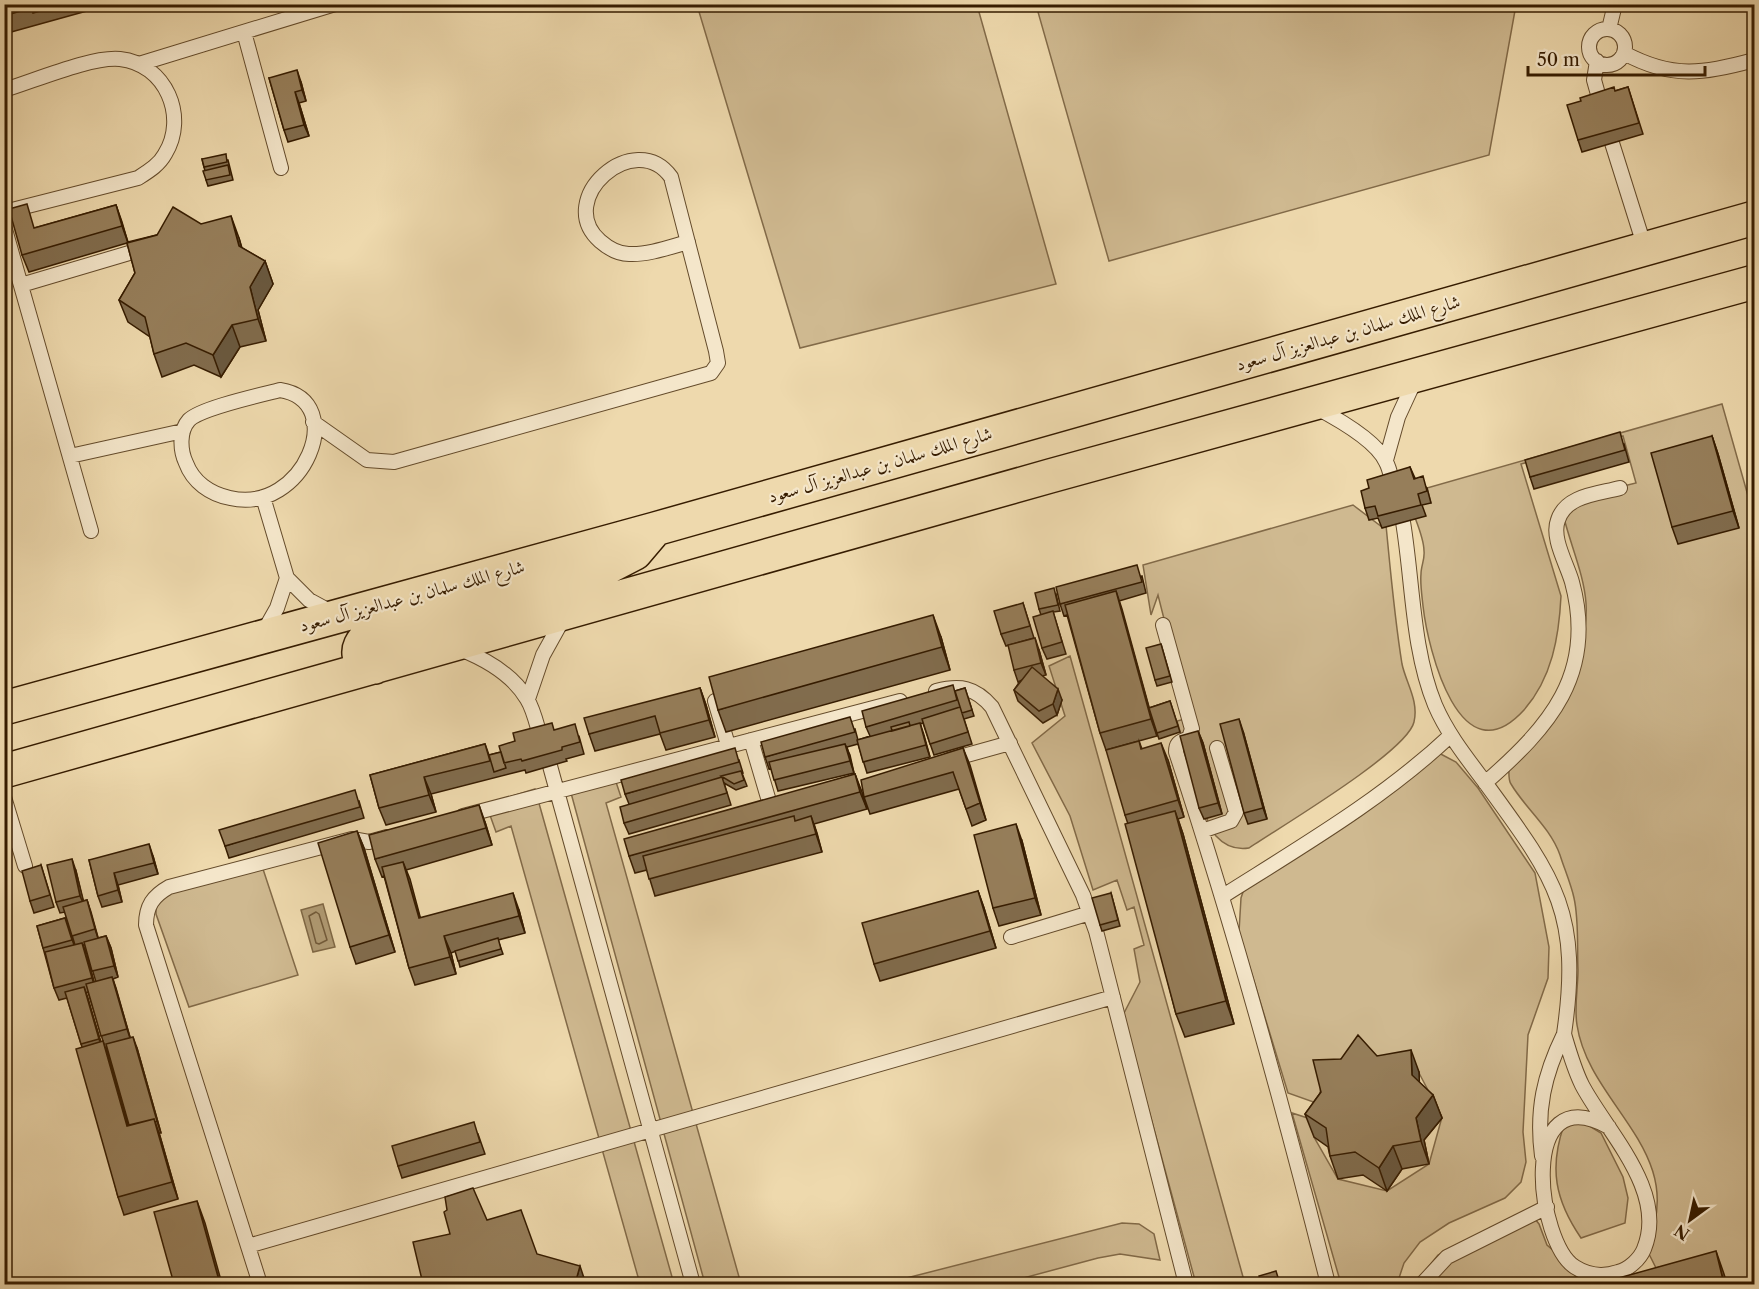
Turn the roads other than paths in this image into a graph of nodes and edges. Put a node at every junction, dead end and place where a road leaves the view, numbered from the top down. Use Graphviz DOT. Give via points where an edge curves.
graph roads {
  1 [pos="335,4"];
  2 [pos="1615,4"];
  3 [pos="1610,29"];
  4 [pos="244,32"];
  5 [pos="1624,53"];
  6 [pos="1755,60"];
  7 [pos="1597,61"];
  8 [pos="139,64"];
  9 [pos="4,90"];
  10 [pos="1601,105"];
  11 [pos="1612,143"];
  12 [pos="282,168"];
  13 [pos="4,212"];
  14 [pos="1755,218"];
  15 [pos="4,226"];
  16 [pos="688,242"];
  17 [pos="152,246"];
  18 [pos="1645,248"];
  19 [pos="1755,282"];
  20 [pos="21,285"];
  21 [pos="1417,375"];
  22 [pos="1310,404"];
  23 [pos="313,422"];
  24 [pos="183,431"];
  25 [pos="70,456"];
  26 [pos="1386,460"];
  27 [pos="1393,485"];
  28 [pos="1620,488"];
  29 [pos="262,497"];
  30 [pos="1402,522"];
  31 [pos="655,529"];
  32 [pos="92,531"];
  33 [pos="287,579"];
  34 [pos="566,614"];
  35 [pos="340,616"];
  36 [pos="1163,625"];
  37 [pos="259,638"];
  38 [pos="453,646"];
  39 [pos="375,668"];
  40 [pos="528,699"];
  41 [pos="715,701"];
  42 [pos="4,708"];
  43 [pos="1450,735"];
  44 [pos="541,738"];
  45 [pos="751,740"];
  46 [pos="1010,743"];
  47 [pos="728,745"];
  48 [pos="1217,748"];
  49 [pos="930,765"];
  50 [pos="549,766"];
  51 [pos="4,771"];
  52 [pos="1485,783"];
  53 [pos="555,790"];
  54 [pos="4,797"];
  55 [pos="771,808"];
  56 [pos="453,819"];
  57 [pos="1202,831"];
  58 [pos="396,835"];
  59 [pos="26,866"];
  60 [pos="1223,896"];
  61 [pos="1090,913"];
  62 [pos="1011,937"];
  63 [pos="1113,997"];
  64 [pos="1564,1034"];
  65 [pos="1609,1127"];
  66 [pos="650,1130"];
  67 [pos="1542,1156"];
  68 [pos="1547,1207"];
  69 [pos="248,1246"];
  70 [pos="260,1284"];
  71 [pos="693,1284"];
  72 [pos="1186,1284"];
  73 [pos="1328,1284"];
  74 [pos="1422,1284"];
  1 -- 4 [label="lane"];
  2 -- 3 [label="lane"];
  3 -- 5 [label="lane" via="1623,38"];
  3 -- 7 [label="lane" via="1595,33 1591,40 1592,55"];
  4 -- 8 [label="lane"];
  4 -- 12 [label="lane"];
  5 -- 6 [label="lane" via="1662,70 1683,73"];
  5 -- 7 [label="lane" via="1613,64"];
  7 -- 10 [label="lane" via="1593,80"];
  8 -- 9 [label="lane" via="104,60"];
  8 -- 13 [label="lane" via="166,88 176,122 173,139 153,169 138,178"];
  11 -- 18 [label="lane"];
  14 -- 18 [label="main road, شارع الملك سلمان بن عبدالعزيز آل سعود"];
  15 -- 20 [label="lane"];
  16 -- 16 [label="lane" via="671,177 659,165 630,161 608,170 591,189 586,213 596,237 606,246 630,254"];
  16 -- 23 [label="lane" via="716,351 718,363 711,373 394,462 367,460"];
  17 -- 20 [label="lane"];
  18 -- 31 [label="main road, شارع الملك سلمان بن عبدالعزيز آل سعود"];
  19 -- 21 [label="main road"];
  20 -- 25 [label="lane"];
  21 -- 22 [label="main road"];
  21 -- 26 [label="lane" via="1398,417"];
  22 -- 26 [label="lane" via="1351,428"];
  22 -- 34 [label="main road"];
  23 -- 24 [label="lane" via="300,399 290,391 280,390 201,412 190,419"];
  23 -- 29 [label="lane" via="315,436 308,460 289,482"];
  24 -- 25 [label="lane"];
  24 -- 29 [label="lane" via="183,458 196,481 220,496"];
  25 -- 32 [label="lane"];
  26 -- 27 [label="lane"];
  28 -- 52 [label="lane" via="1575,500 1563,509 1557,522 1557,538 1576,604 1572,671 1541,730"];
  29 -- 33 [label="lane"];
  30 -- 43 [label="lane" via="1425,676"];
  31 -- 35 [label="main road, شارع الملك سلمان بن عبدالعزيز آل سعود"];
  31 -- 39 [label="main road" via="635,553 608,567 368,636 358,650 360,659"];
  33 -- 35 [label="lane" via="309,600"];
  33 -- 37 [label="lane" via="278,608"];
  34 -- 38 [label="main road"];
  34 -- 40 [label="lane" via="543,655"];
  35 -- 37 [label="main road, شارع الملك سلمان بن عبدالعزيز آل سعود"];
  36 -- 57 [label="lane" via="1192,729 1189,738 1176,746 1176,752"];
  37 -- 42 [label="main road, شارع الملك سلمان بن عبدالعزيز آل سعود"];
  38 -- 39 [label="main road"];
  38 -- 40 [label="lane" via="495,666"];
  39 -- 51 [label="main road"];
  40 -- 44 [label="lane"];
  41 -- 47 [label="lane"];
  43 -- 52 [label="lane"];
  43 -- 60 [label="lane" via="1372,801"];
  45 -- 46 [label="lane" via="952,687 968,688 982,695"];
  45 -- 47 [label="lane"];
  45 -- 55 [label="lane"];
  46 -- 49 [label="lane"];
  46 -- 61 [label="lane"];
  47 -- 53 [label="lane"];
  48 -- 57 [label="lane" via="1236,812 1231,821"];
  50 -- 53 [label="lane"];
  52 -- 64 [label="lane" via="1542,861 1563,913 1571,968"];
  53 -- 56 [label="lane"];
  53 -- 66 [label="lane"];
  54 -- 59 [label="lane"];
  57 -- 60 [label="lane"];
  58 -- 69 [label="lane" via="369,842 352,839 169,887 151,901 146,912 146,925"];
  60 -- 73 [label="lane" via="1289,1128"];
  61 -- 62 [label="lane"];
  61 -- 63 [label="lane"];
  63 -- 66 [label="lane"];
  63 -- 72 [label="lane"];
  64 -- 65 [label="lane" via="1581,1083"];
  64 -- 67 [label="lane" via="1544,1081 1539,1106"];
  65 -- 67 [label="lane" via="1596,1120 1566,1121 1554,1129"];
  65 -- 68 [label="lane" via="1632,1163 1644,1198 1649,1227 1642,1253 1623,1271 1597,1276 1584,1272 1563,1256"];
  66 -- 69 [label="lane"];
  66 -- 71 [label="lane"];
  67 -- 68 [label="lane"];
  68 -- 74 [label="lane" via="1447,1257"];
  69 -- 70 [label="lane"];
}
